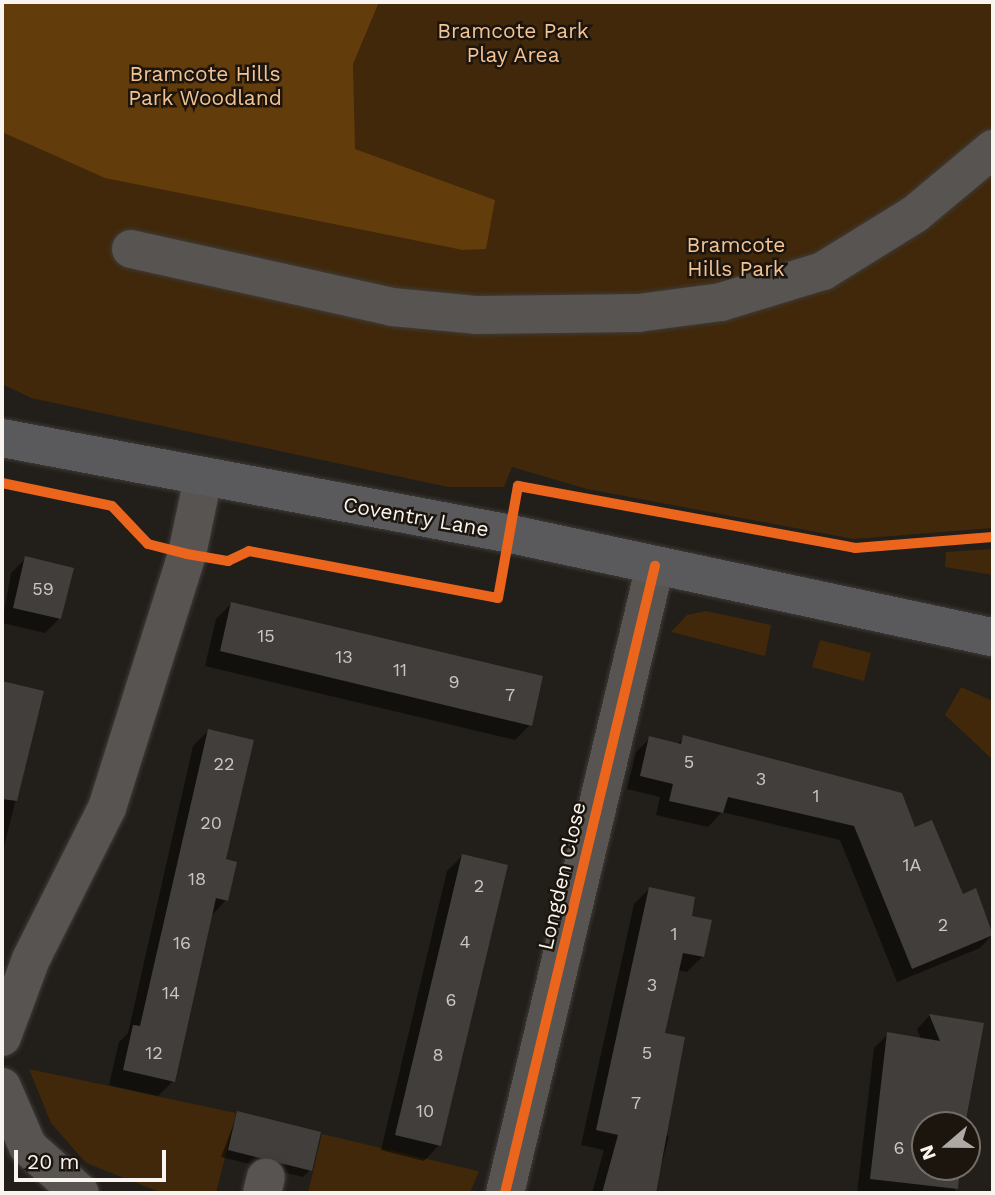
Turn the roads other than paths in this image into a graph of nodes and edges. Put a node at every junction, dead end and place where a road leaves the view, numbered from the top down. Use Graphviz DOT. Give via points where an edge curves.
graph roads {
  1 [pos="993,149"];
  2 [pos="131,249"];
  3 [pos="2,438"];
  4 [pos="203,478"];
  5 [pos="655,566"];
  6 [pos="993,637"];
  7 [pos="2,1037"];
  8 [pos="2,1087"];
  9 [pos="80,1193"];
  10 [pos="505,1193"];
  1 -- 2 [label="street" via="915,214 822,271 721,302 638,313 476,315 392,307"];
  3 -- 4 [label="main road, Coventry Lane"];
  4 -- 5 [label="main road, Coventry Lane"];
  4 -- 7 [label="street" via="183,567 107,807 30,959"];
  5 -- 6 [label="main road, Coventry Lane"];
  5 -- 10 [label="street, Longden Close"];
  8 -- 9 [label="street" via="28,1147"];
}
